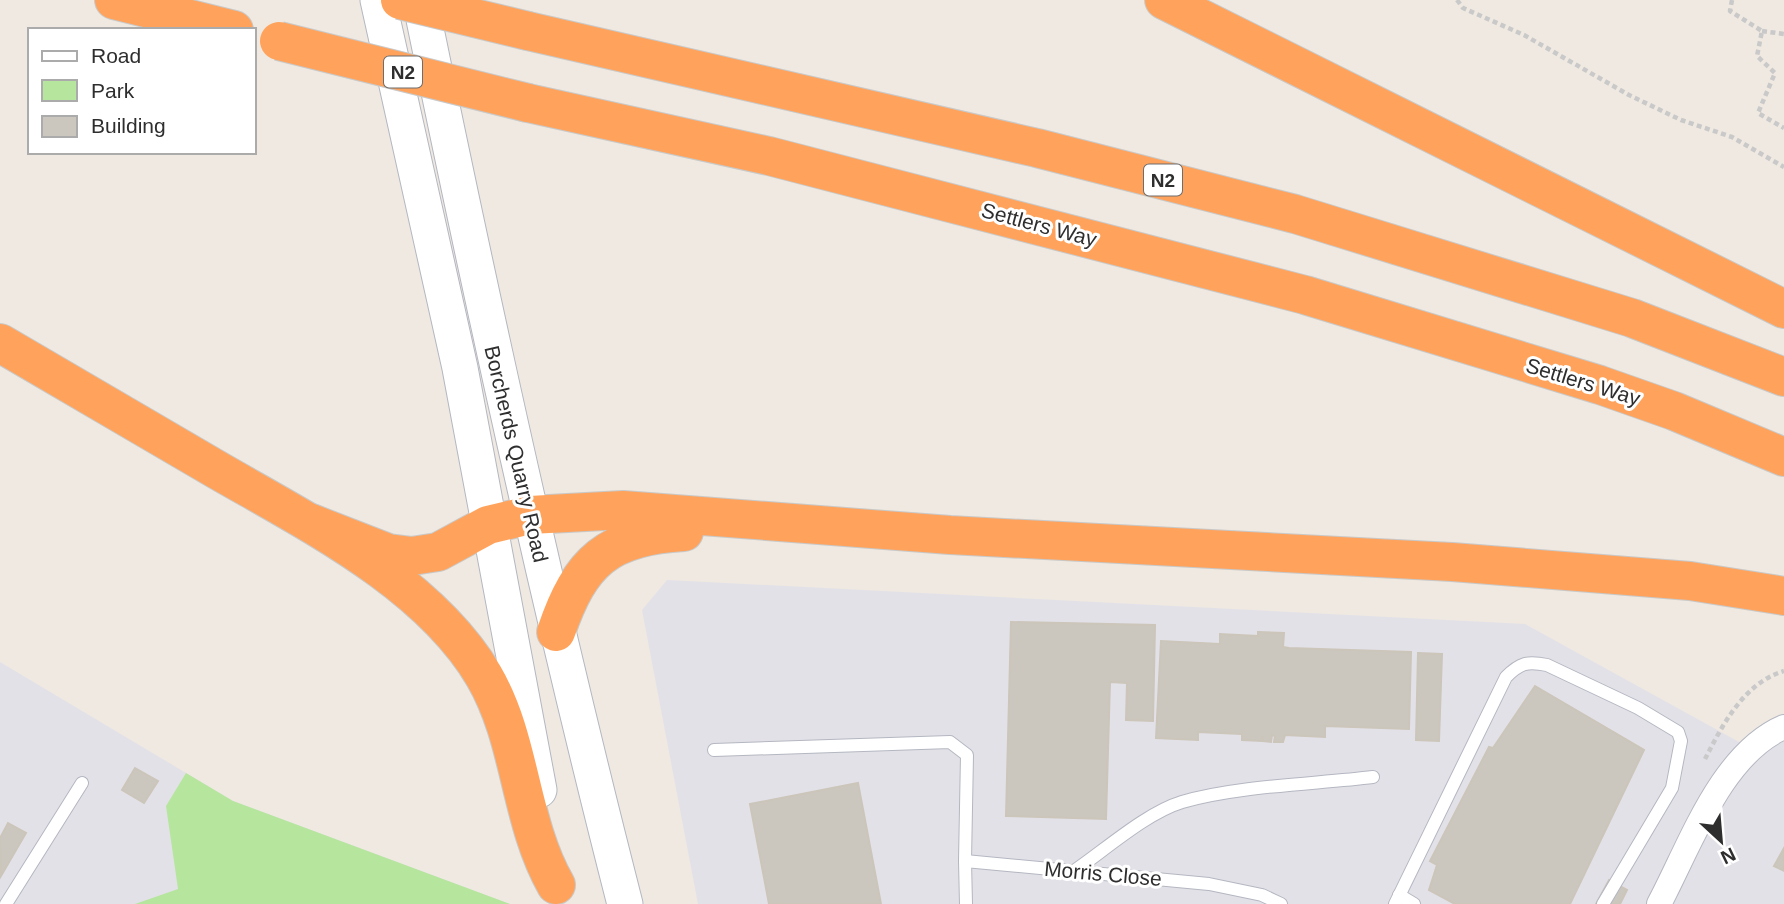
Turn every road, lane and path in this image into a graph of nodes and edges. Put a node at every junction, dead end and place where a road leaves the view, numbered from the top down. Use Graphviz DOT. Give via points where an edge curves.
graph roads {
  1 [pos="114,0"];
  2 [pos="378,0"];
  3 [pos="400,0"];
  4 [pos="420,0"];
  5 [pos="1164,0"];
  6 [pos="1457,0"];
  7 [pos="1732,0"];
  8 [pos="226,28"];
  9 [pos="1762,31"];
  10 [pos="1784,34"];
  11 [pos="267,38"];
  12 [pos="1784,128"];
  13 [pos="1784,167"];
  14 [pos="1784,309"];
  15 [pos="0,343"];
  16 [pos="1784,377"];
  17 [pos="1784,457"];
  18 [pos="530,515"];
  19 [pos="311,523"];
  20 [pos="488,525"];
  21 [pos="802,525"];
  22 [pos="1784,596"];
  23 [pos="556,632"];
  24 [pos="1784,671"];
  25 [pos="1784,727"];
  26 [pos="714,750"];
  27 [pos="1373,777"];
  28 [pos="82,783"];
  29 [pos="1719,790"];
  30 [pos="965,862"];
  31 [pos="1074,871"];
  32 [pos="557,895"];
  33 [pos="1397,900"];
  34 [pos="6,904"];
  35 [pos="625,904"];
  36 [pos="966,904"];
  37 [pos="1281,904"];
  38 [pos="1413,904"];
  39 [pos="1603,904"];
  40 [pos="1659,904"];
  1 -- 8 [label="highway"];
  2 -- 20 [label="main road, Borcherds Quarry Road" via="460,368"];
  3 -- 16 [label="highway, N2, bridge" via="1037,148 1295,214 1632,318"];
  4 -- 18 [label="main road, Borcherds Quarry Road"];
  5 -- 14 [label="highway"];
  6 -- 13 [label="path" via="1463,8 1524,34 1629,95 1681,120 1732,136"];
  7 -- 9 [label="path" via="1730,11"];
  9 -- 10 [label="path"];
  9 -- 12 [label="path" via="1757,56 1775,73 1758,113"];
  11 -- 17 [label="highway, Settlers Way / N2, bridge" via="782,160 1305,295 1613,390"];
  15 -- 19 [label="highway"];
  18 -- 20 [label="highway"];
  18 -- 21 [label="highway" via="623,510"];
  18 -- 23 [label="main road, Borcherds Quarry Road"];
  19 -- 20 [label="highway" via="388,554 412,556 449,547"];
  19 -- 32 [label="highway" via="401,584 474,661 502,714 540,857"];
  20 -- 32 [label="main road, Borcherds Quarry Road"];
  21 -- 22 [label="highway" via="1465,562 1690,581"];
  21 -- 23 [label="highway" via="670,532 617,544 594,561 573,587"];
  23 -- 35 [label="main road, Borcherds Quarry Road"];
  24 -- 29 [label="path" via="1751,688 1722,726 1697,775"];
  25 -- 29 [label="street" via="1745,753"];
  26 -- 30 [label="lane" via="950,742 967,755"];
  27 -- 31 [label="lane" via="1180,802"];
  28 -- 34 [label="lane"];
  29 -- 40 [label="street"];
  30 -- 31 [label="lane, Morris Close"];
  30 -- 36 [label="lane"];
  31 -- 37 [label="lane, Morris Close" via="1209,884 1262,895"];
  33 -- 38 [label="lane"];
  33 -- 39 [label="lane" via="1506,677 1519,664 1532,662 1638,708 1678,732 1681,741 1672,788"];
}
